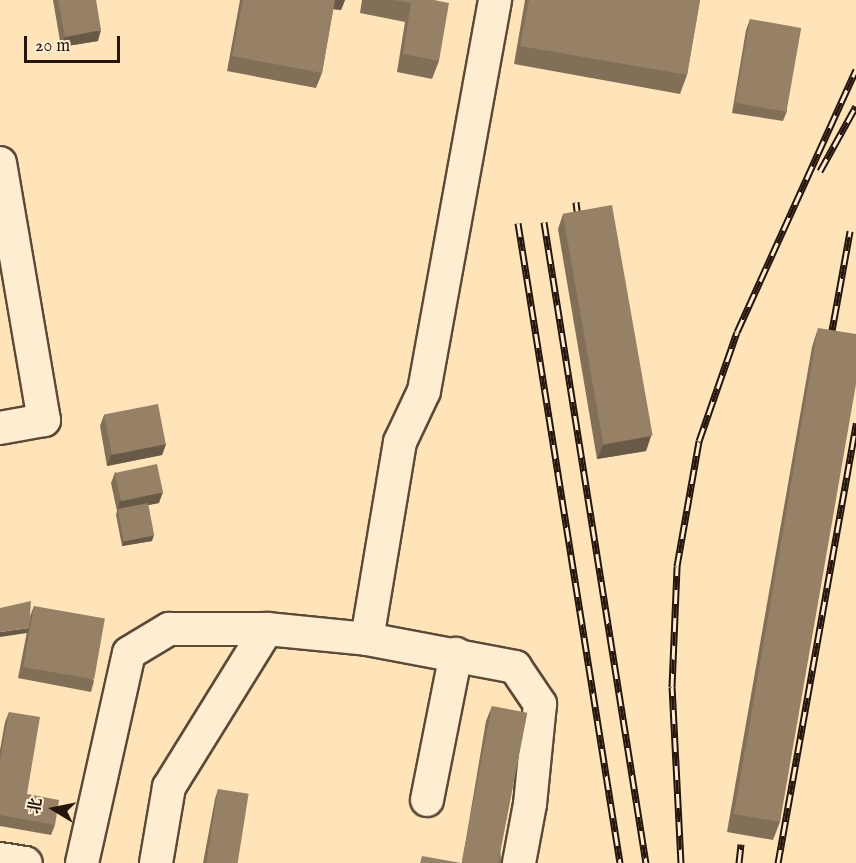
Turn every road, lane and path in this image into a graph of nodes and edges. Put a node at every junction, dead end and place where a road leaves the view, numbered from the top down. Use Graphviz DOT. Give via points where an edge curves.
graph roads {
  1 [pos="495,0"];
  2 [pos="0,163"];
  3 [pos="0,428"];
  4 [pos="267,629"];
  5 [pos="367,639"];
  6 [pos="456,654"];
  7 [pos="427,800"];
  8 [pos="0,859"];
  9 [pos="26,863"];
  10 [pos="82,863"];
  11 [pos="156,863"];
  12 [pos="519,863"];
  1 -- 5 [label="lane" via="424,391 400,442"];
  2 -- 3 [label="lane" via="44,420"];
  4 -- 5 [label="lane"];
  4 -- 10 [label="lane" via="169,629 129,652"];
  4 -- 11 [label="lane" via="169,787"];
  5 -- 6 [label="lane"];
  6 -- 7 [label="lane"];
  6 -- 12 [label="lane" via="515,666 540,704 530,804"];
  8 -- 9 [label="lane"];
}
